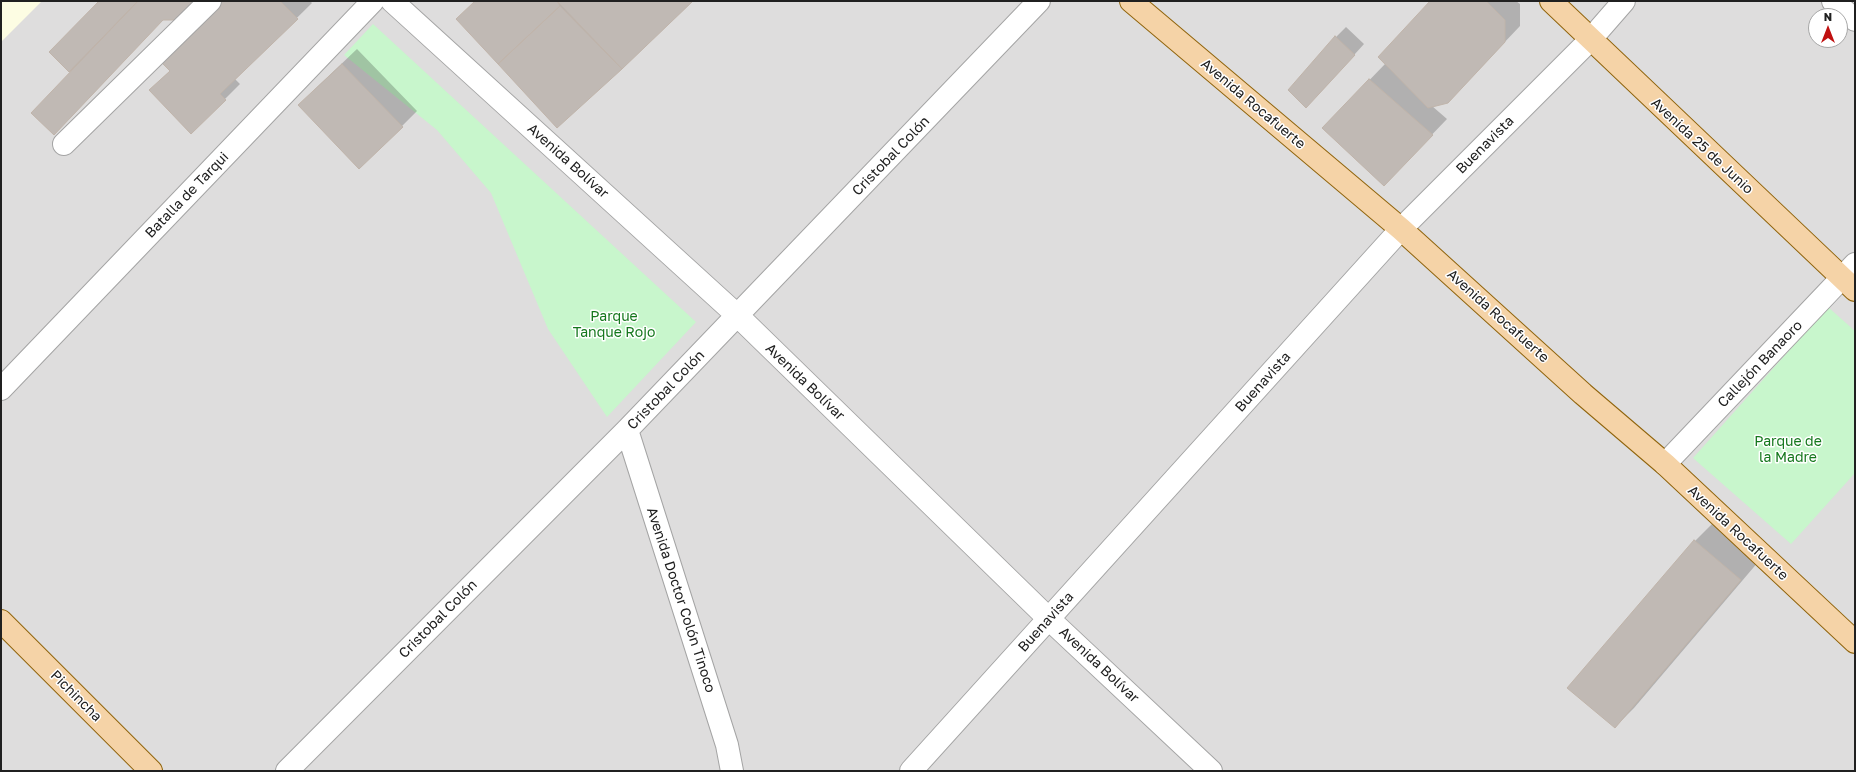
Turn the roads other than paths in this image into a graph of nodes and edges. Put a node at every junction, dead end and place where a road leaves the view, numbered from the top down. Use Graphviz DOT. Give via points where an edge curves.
graph roads {
  1 [pos="210,1"];
  2 [pos="373,1"];
  3 [pos="392,1"];
  4 [pos="1038,1"];
  5 [pos="1131,1"];
  6 [pos="1551,1"];
  7 [pos="1624,1"];
  8 [pos="1834,1"];
  9 [pos="1855,20"];
  10 [pos="1590,40"];
  11 [pos="64,144"];
  12 [pos="1401,229"];
  13 [pos="1851,277"];
  14 [pos="738,316"];
  15 [pos="1,389"];
  16 [pos="627,430"];
  17 [pos="1665,464"];
  18 [pos="1049,619"];
  19 [pos="1,621"];
  20 [pos="1855,642"];
  21 [pos="151,771"];
  22 [pos="287,771"];
  23 [pos="732,771"];
  24 [pos="911,771"];
  25 [pos="1211,771"];
  1 -- 11 [label="street"];
  2 -- 15 [label="street, Batalla de Tarqui"];
  3 -- 14 [label="street, Avenida Bolívar"];
  4 -- 14 [label="street, Cristobal Colón"];
  5 -- 12 [label="main road, Avenida Rocafuerte"];
  6 -- 10 [label="main road, Avenida 25 de Junio"];
  7 -- 10 [label="street, Buenavista"];
  8 -- 9 [label="street"];
  10 -- 12 [label="street, Buenavista"];
  10 -- 13 [label="main road, Avenida 25 de Junio"];
  12 -- 17 [label="main road, Avenida Rocafuerte" via="1583,394"];
  12 -- 18 [label="street, Buenavista"];
  13 -- 17 [label="street, Callejón Banaoro"];
  14 -- 16 [label="street, Cristobal Colón"];
  14 -- 18 [label="street, Avenida Bolívar"];
  16 -- 22 [label="street, Cristobal Colón"];
  16 -- 23 [label="street, Avenida Doctor Colón Tinoco" via="727,744"];
  17 -- 20 [label="main road, Avenida Rocafuerte"];
  18 -- 24 [label="street, Buenavista"];
  18 -- 25 [label="street, Avenida Bolívar"];
  19 -- 21 [label="main road, Pichincha"];
}
